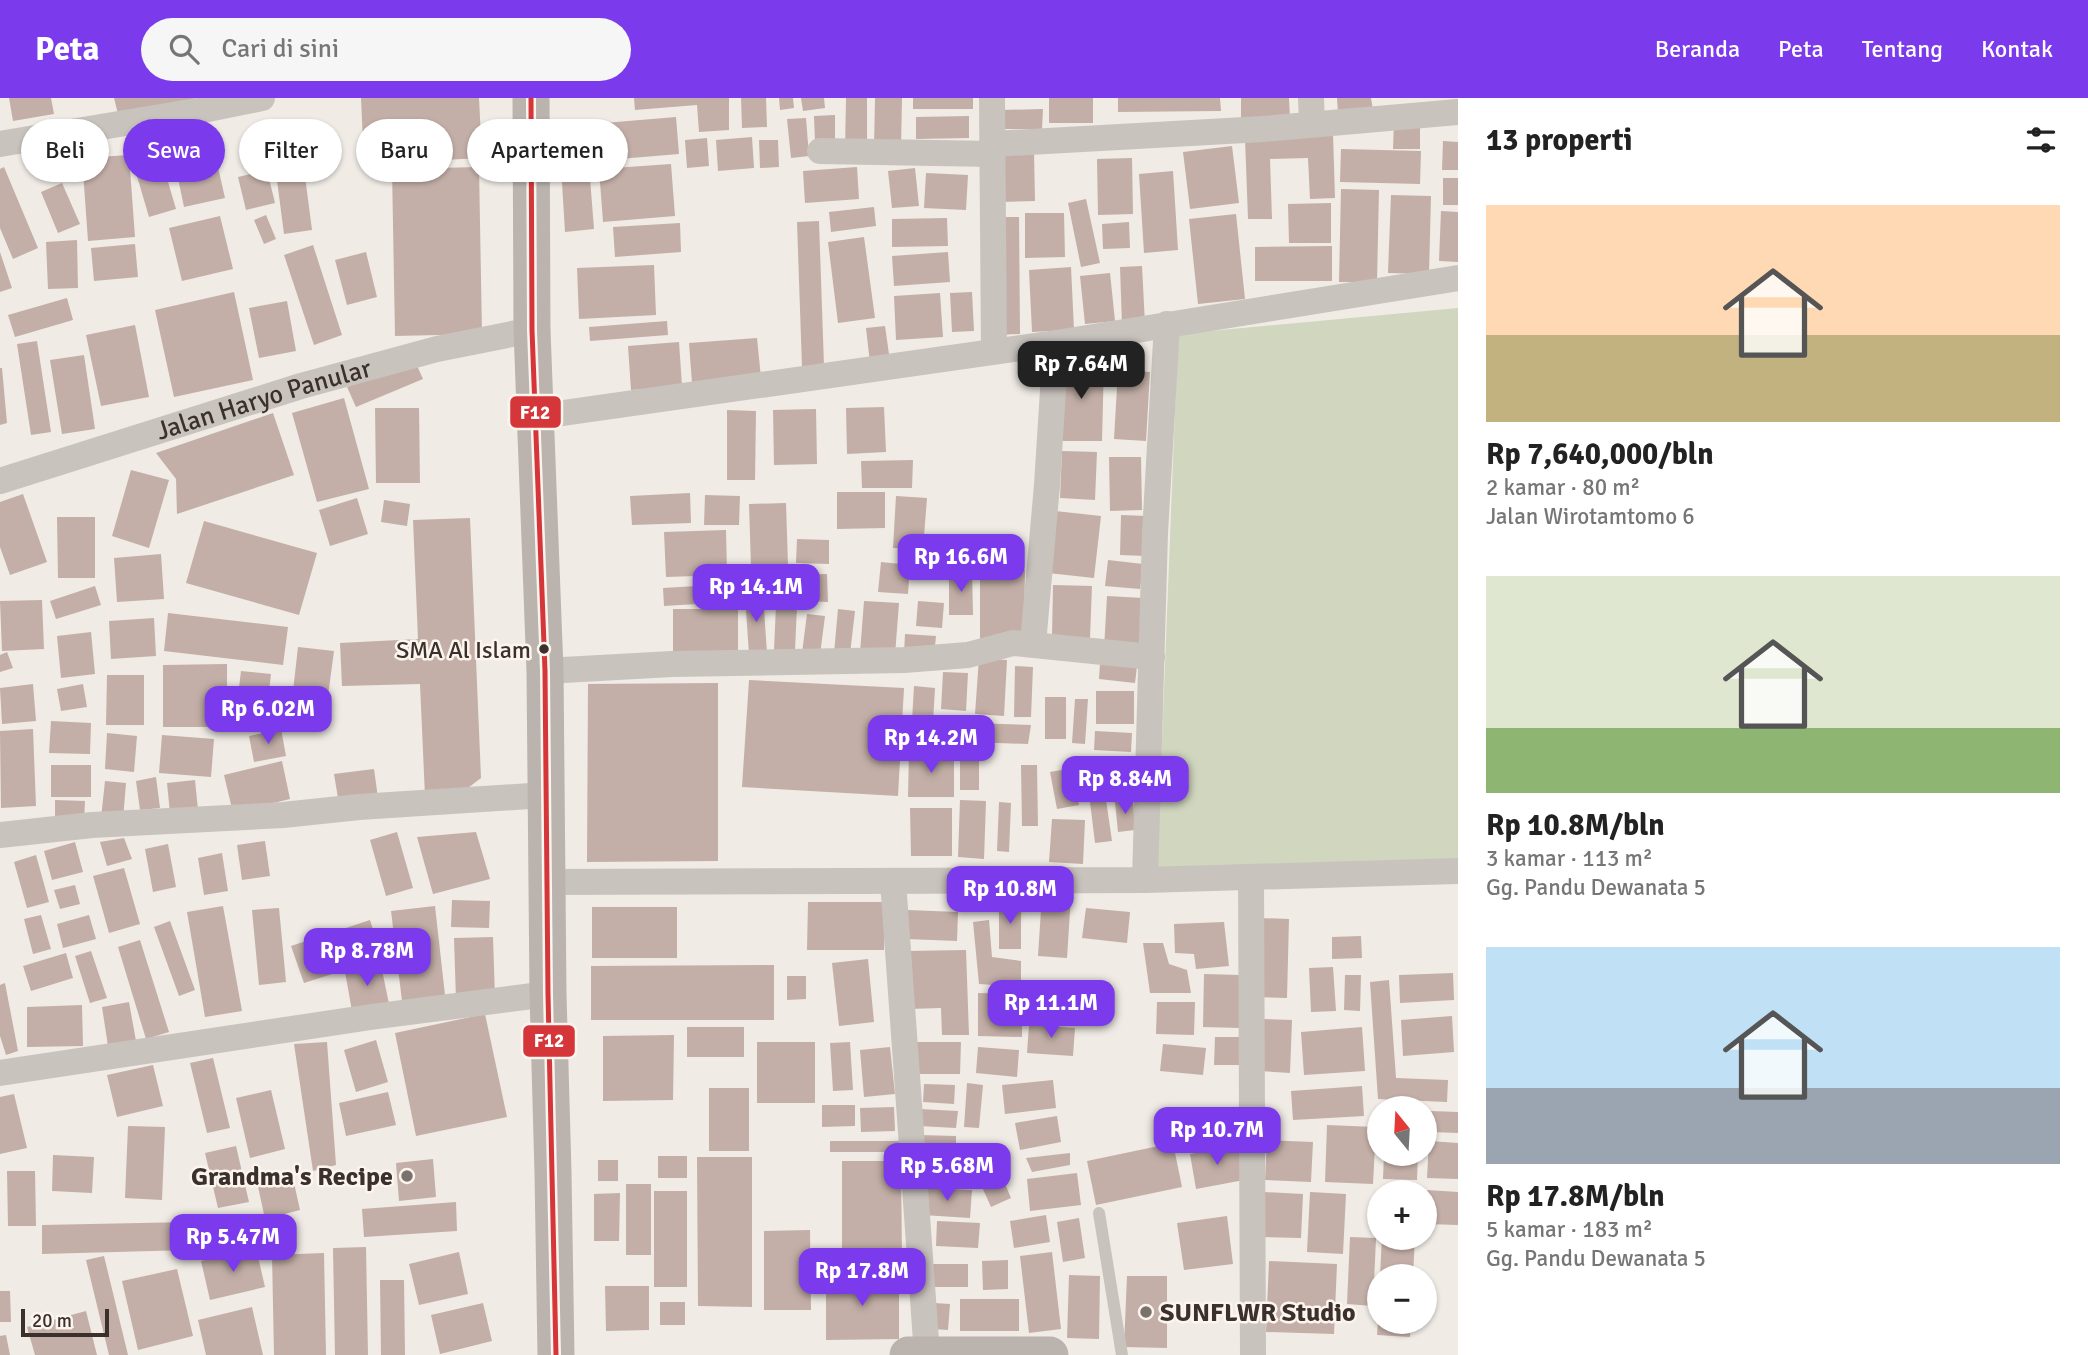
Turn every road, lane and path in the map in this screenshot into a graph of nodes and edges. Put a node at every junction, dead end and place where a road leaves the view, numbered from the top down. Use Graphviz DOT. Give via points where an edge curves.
graph roads {
  1 [pos="262,98"];
  2 [pos="531,98"];
  3 [pos="992,98"];
  4 [pos="1311,98"];
  5 [pos="1458,112"];
  6 [pos="1312,124"];
  7 [pos="0,144"];
  8 [pos="993,149"];
  9 [pos="820,151"];
  10 [pos="1458,278"];
  11 [pos="1167,324"];
  12 [pos="532,330"];
  13 [pos="1056,343"];
  14 [pos="993,351"];
  15 [pos="535,417"];
  16 [pos="0,481"];
  17 [pos="1034,644"];
  18 [pos="1152,657"];
  19 [pos="545,671"];
  20 [pos="545,795"];
  21 [pos="0,835"];
  22 [pos="1458,872"];
  23 [pos="1251,877"];
  24 [pos="1145,880"];
  25 [pos="893,881"];
  26 [pos="547,882"];
  27 [pos="548,994"];
  28 [pos="0,1073"];
  29 [pos="1099,1213"];
  30 [pos="556,1355"];
  31 [pos="908,1355"];
  32 [pos="927,1355"];
  33 [pos="1042,1355"];
  34 [pos="1050,1355"];
  35 [pos="1122,1355"];
  36 [pos="1252,1355"];
  1 -- 7 [label="street"];
  2 -- 12 [label="main road"];
  3 -- 8 [label="street"];
  4 -- 6 [label="street"];
  5 -- 6 [label="street"];
  6 -- 8 [label="street"];
  8 -- 9 [label="street"];
  8 -- 14 [label="street"];
  10 -- 11 [label="street"];
  11 -- 13 [label="street"];
  11 -- 18 [label="street"];
  12 -- 15 [label="main road"];
  12 -- 16 [label="street, Jalan Haryo Panular" via="437,349 300,386"];
  13 -- 14 [label="street"];
  13 -- 17 [label="street"];
  14 -- 15 [label="street"];
  15 -- 19 [label="main road"];
  17 -- 18 [label="street"];
  17 -- 19 [label="street" via="1013,643 968,655 904,660"];
  18 -- 24 [label="street"];
  19 -- 20 [label="main road"];
  20 -- 21 [label="street"];
  20 -- 26 [label="main road"];
  22 -- 23 [label="street"];
  23 -- 24 [label="street"];
  23 -- 36 [label="street"];
  24 -- 25 [label="street"];
  25 -- 26 [label="street"];
  25 -- 32 [label="street"];
  26 -- 27 [label="main road"];
  27 -- 28 [label="street"];
  27 -- 30 [label="main road"];
  29 -- 35 [label="lane"];
  31 -- 32 [label="main road"];
  32 -- 33 [label="main road"];
  33 -- 34 [label="main road"];
}
